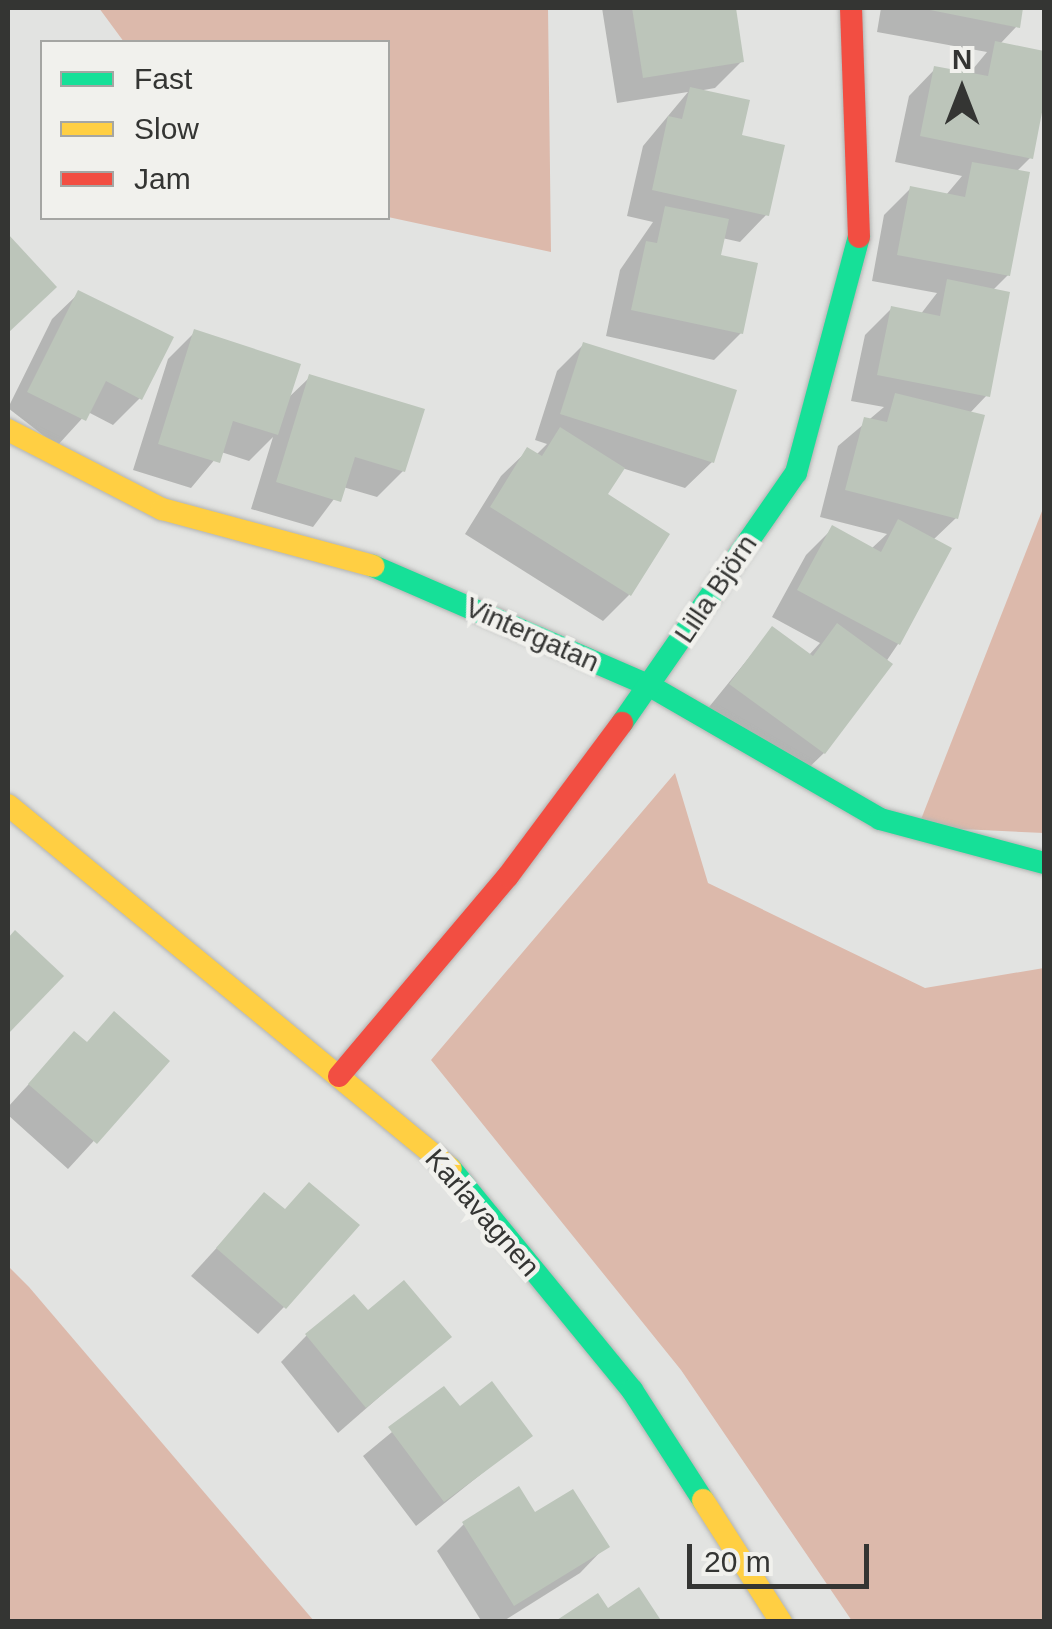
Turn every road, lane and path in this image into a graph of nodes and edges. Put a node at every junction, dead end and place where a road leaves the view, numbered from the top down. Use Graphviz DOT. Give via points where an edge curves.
graph roads {
  1 [pos="852,8"];
  2 [pos="8,430"];
  3 [pos="650,686"];
  4 [pos="8,805"];
  5 [pos="1044,862"];
  6 [pos="339,1076"];
  7 [pos="780,1622"];
  1 -- 3 [label="street, Lilla Björn" via="863,221 796,473"];
  2 -- 3 [label="street, Vintergatan" via="162,509 374,566"];
  3 -- 5 [label="street, Vintergatan" via="880,819"];
  3 -- 6 [label="street, Lilla Björn" via="508,876"];
  4 -- 6 [label="street, Karlavagnen"];
  6 -- 7 [label="street, Karlavagnen" via="446,1163 632,1390"];
}
